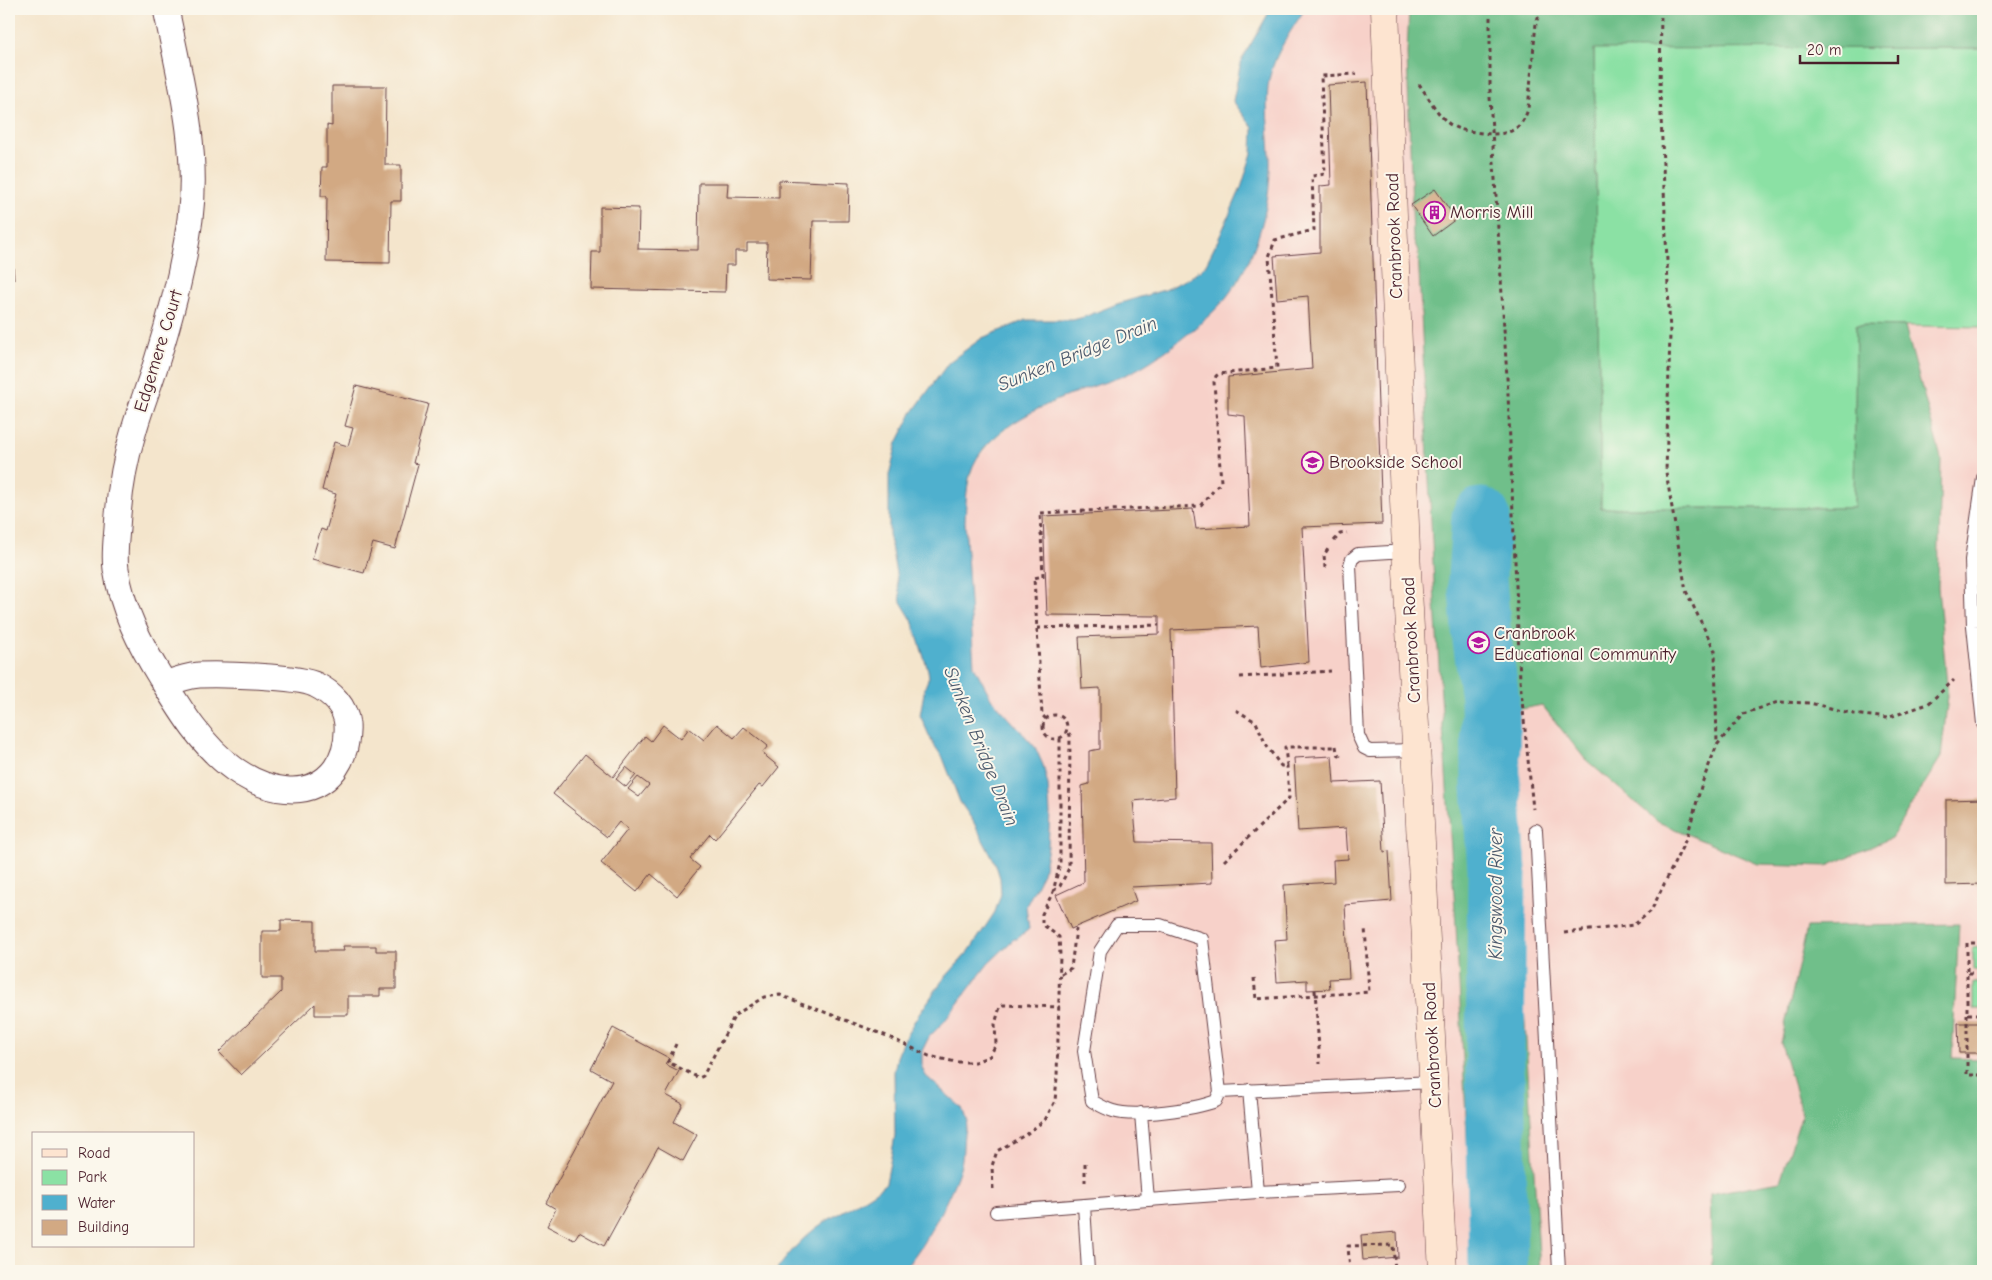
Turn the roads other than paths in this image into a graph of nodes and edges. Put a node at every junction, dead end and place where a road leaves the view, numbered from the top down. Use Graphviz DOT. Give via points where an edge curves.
graph roads {
  1 [pos="166,9"];
  2 [pos="1385,9"];
  3 [pos="1983,478"];
  4 [pos="1976,523"];
  5 [pos="1983,539"];
  6 [pos="1406,550"];
  7 [pos="165,684"];
  8 [pos="1983,724"];
  9 [pos="1417,750"];
  10 [pos="1536,830"];
  11 [pos="1434,1082"];
  12 [pos="1249,1090"];
  13 [pos="1220,1092"];
  14 [pos="1141,1113"];
  15 [pos="1399,1185"];
  16 [pos="1258,1192"];
  17 [pos="1148,1200"];
  18 [pos="1084,1205"];
  19 [pos="996,1212"];
  20 [pos="1088,1271"];
  21 [pos="1443,1271"];
  22 [pos="1559,1271"];
  1 -- 7 [label="street, Edgemere Court" via="188,118 192,167 190,214 175,299 124,466 115,566 134,630"];
  2 -- 6 [label="street, Cranbrook Road"];
  3 -- 4 [label="lane"];
  4 -- 5 [label="lane"];
  4 -- 8 [label="lane" via="1971,560 1973,626"];
  6 -- 9 [label="street, Cranbrook Road"];
  6 -- 9 [label="lane" via="1358,554 1350,565 1358,735 1364,748 1370,751"];
  7 -- 7 [label="street, Edgemere Court" via="200,675 292,679 313,683 340,703 346,716 344,751 333,771 321,782 291,790 269,788 232,768 210,747"];
  9 -- 11 [label="street, Cranbrook Road"];
  10 -- 22 [label="lane"];
  11 -- 12 [label="lane"];
  11 -- 21 [label="street, Cranbrook Road"];
  12 -- 13 [label="lane"];
  12 -- 16 [label="lane"];
  13 -- 14 [label="lane" via="1216,1101 1201,1107"];
  13 -- 14 [label="lane" via="1202,939 1160,925 1117,925 1100,951 1084,1051 1092,1101 1114,1112"];
  14 -- 17 [label="lane"];
  15 -- 16 [label="lane"];
  16 -- 17 [label="lane"];
  17 -- 18 [label="lane"];
  18 -- 19 [label="lane"];
  18 -- 20 [label="lane"];
}
